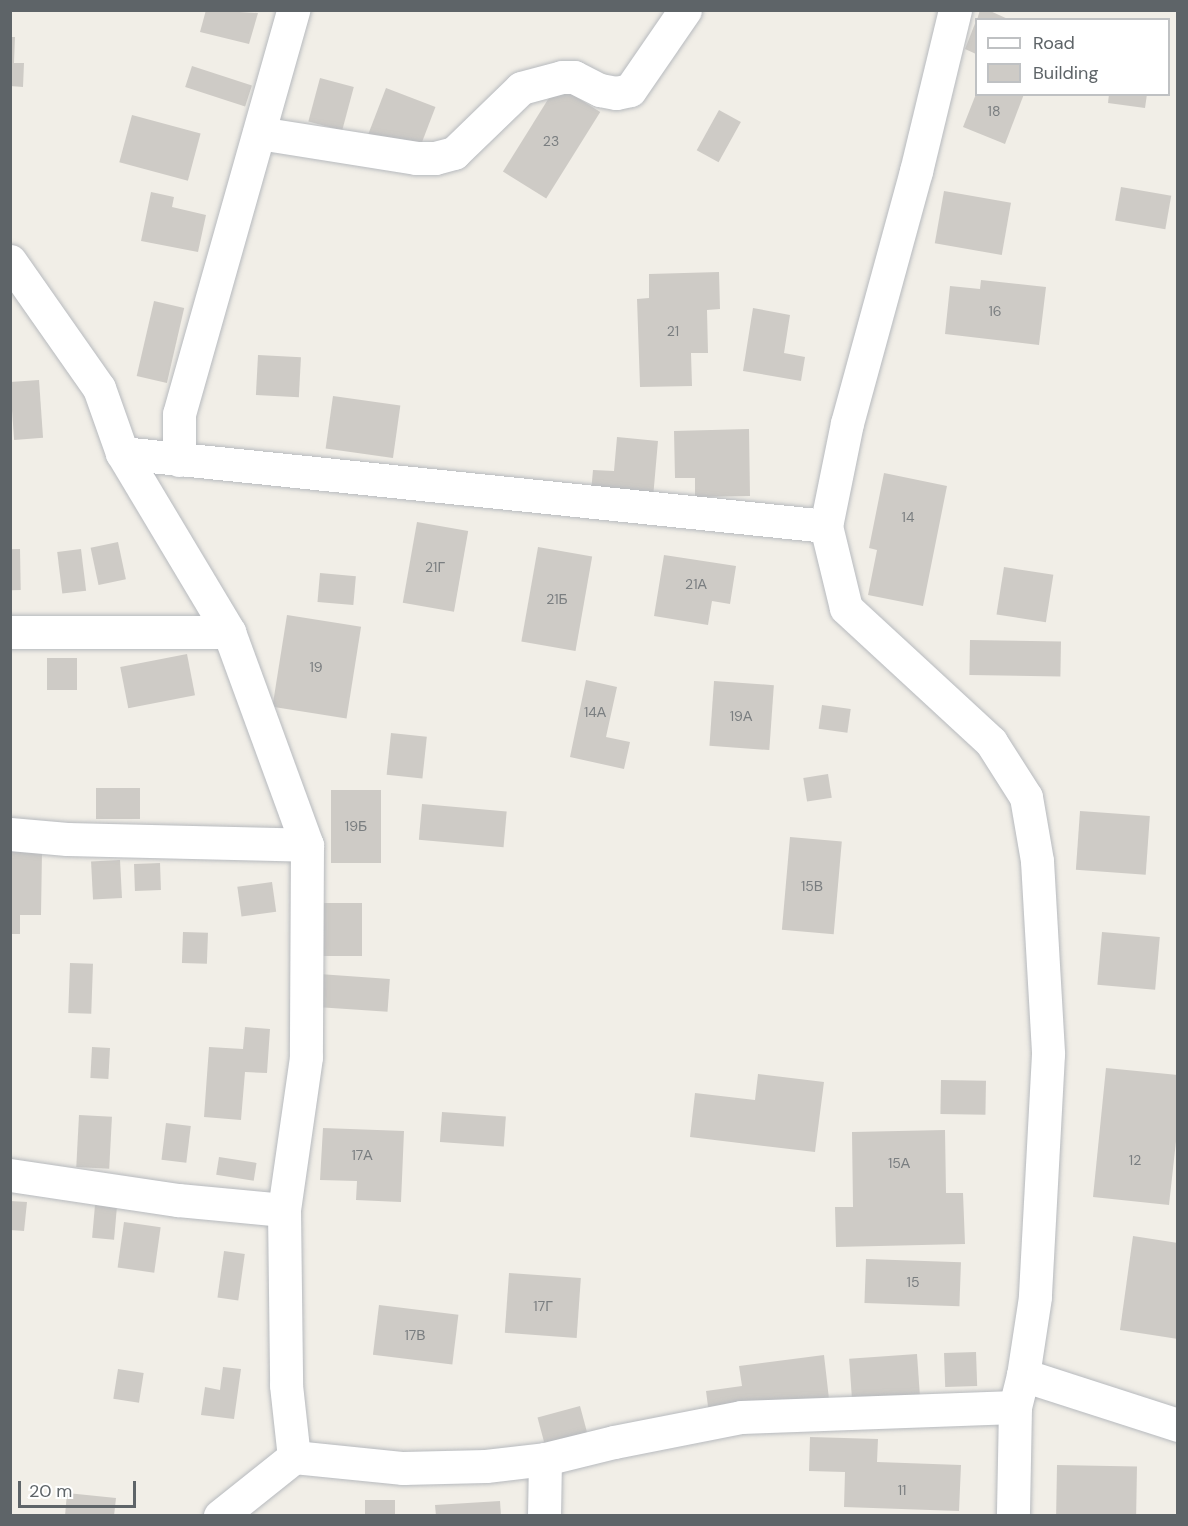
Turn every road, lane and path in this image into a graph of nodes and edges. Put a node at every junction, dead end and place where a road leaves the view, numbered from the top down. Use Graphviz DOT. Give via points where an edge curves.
graph roads {
  1 [pos="293,10"];
  2 [pos="685,10"];
  3 [pos="955,10"];
  4 [pos="259,133"];
  5 [pos="10,261"];
  6 [pos="122,453"];
  7 [pos="179,460"];
  8 [pos="826,526"];
  9 [pos="10,632"];
  10 [pos="229,632"];
  11 [pos="10,834"];
  12 [pos="308,845"];
  13 [pos="10,1175"];
  14 [pos="284,1210"];
  15 [pos="1023,1375"];
  16 [pos="1016,1407"];
  17 [pos="1178,1425"];
  18 [pos="294,1457"];
  19 [pos="545,1459"];
  20 [pos="220,1515"];
  21 [pos="544,1515"];
  22 [pos="1013,1515"];
  1 -- 4 [label="street"];
  2 -- 4 [label="street" via="630,90 600,90 574,77 521,88 454,153 416,158"];
  3 -- 8 [label="street" via="916,171 847,423"];
  4 -- 7 [label="street" via="179,414"];
  5 -- 6 [label="street" via="99,388"];
  6 -- 7 [label="street"];
  6 -- 10 [label="street"];
  7 -- 8 [label="street"];
  8 -- 15 [label="street" via="846,608 992,742 1026,797 1037,861 1047,1054 1035,1297"];
  9 -- 10 [label="street"];
  10 -- 12 [label="street"];
  11 -- 12 [label="street"];
  12 -- 14 [label="street" via="306,1057"];
  13 -- 14 [label="street" via="178,1200"];
  14 -- 18 [label="street" via="286,1385"];
  15 -- 16 [label="street"];
  15 -- 17 [label="street"];
  16 -- 19 [label="street" via="741,1417"];
  16 -- 22 [label="street"];
  18 -- 19 [label="street" via="403,1468 486,1466"];
  18 -- 20 [label="street"];
  19 -- 21 [label="street"];
}
